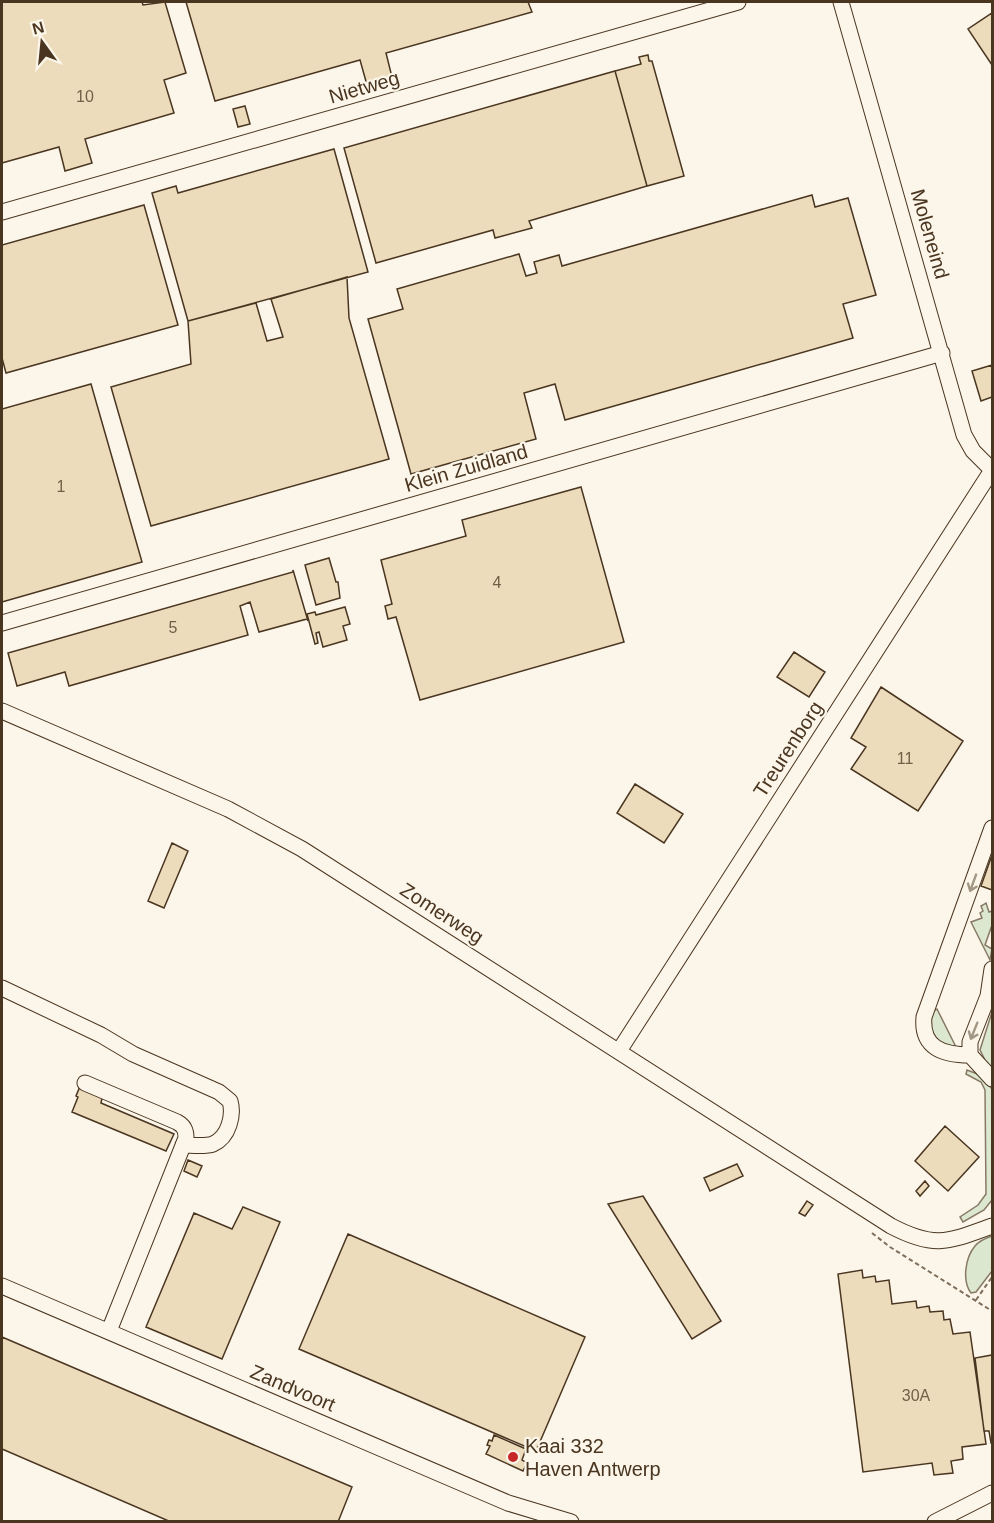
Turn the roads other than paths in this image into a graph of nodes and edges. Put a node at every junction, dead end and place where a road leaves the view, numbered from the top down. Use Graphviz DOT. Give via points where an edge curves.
graph roads {
  1 [pos="738,2"];
  2 [pos="841,2"];
  3 [pos="2,212"];
  4 [pos="942,353"];
  5 [pos="992,470"];
  6 [pos="2,623"];
  7 [pos="2,711"];
  8 [pos="992,829"];
  9 [pos="993,969"];
  10 [pos="2,988"];
  11 [pos="619,1051"];
  12 [pos="970,1055"];
  13 [pos="993,1079"];
  14 [pos="85,1083"];
  15 [pos="183,1145"];
  16 [pos="993,1226"];
  17 [pos="2,1286"];
  18 [pos="109,1331"];
  19 [pos="993,1493"];
  20 [pos="571,1521"];
  21 [pos="935,1521"];
  1 -- 3 [label="street, Nietweg"];
  2 -- 4 [label="street, Moleneind"];
  4 -- 5 [label="street, Moleneind" via="964,435"];
  4 -- 6 [label="street, Klein Zuidland"];
  5 -- 11 [label="street, Treurenborg"];
  7 -- 11 [label="street, Zomerweg" via="271,830"];
  8 -- 12 [label="street, one-way" via="924,1017 923,1030 933,1047 954,1055"];
  9 -- 12 [label="street, one-way" via="988,996 970,1042"];
  10 -- 15 [label="street" via="219,1092 230,1101 232,1117 224,1135 213,1144"];
  11 -- 16 [label="street, Zomerweg" via="914,1238 933,1242 956,1240"];
  12 -- 13 [label="street"];
  14 -- 15 [label="street" via="182,1125 186,1131"];
  15 -- 18 [label="street"];
  17 -- 18 [label="street, Zandvoort"];
  18 -- 20 [label="street, Zandvoort" via="507,1503"];
  19 -- 21 [label="street"];
}
